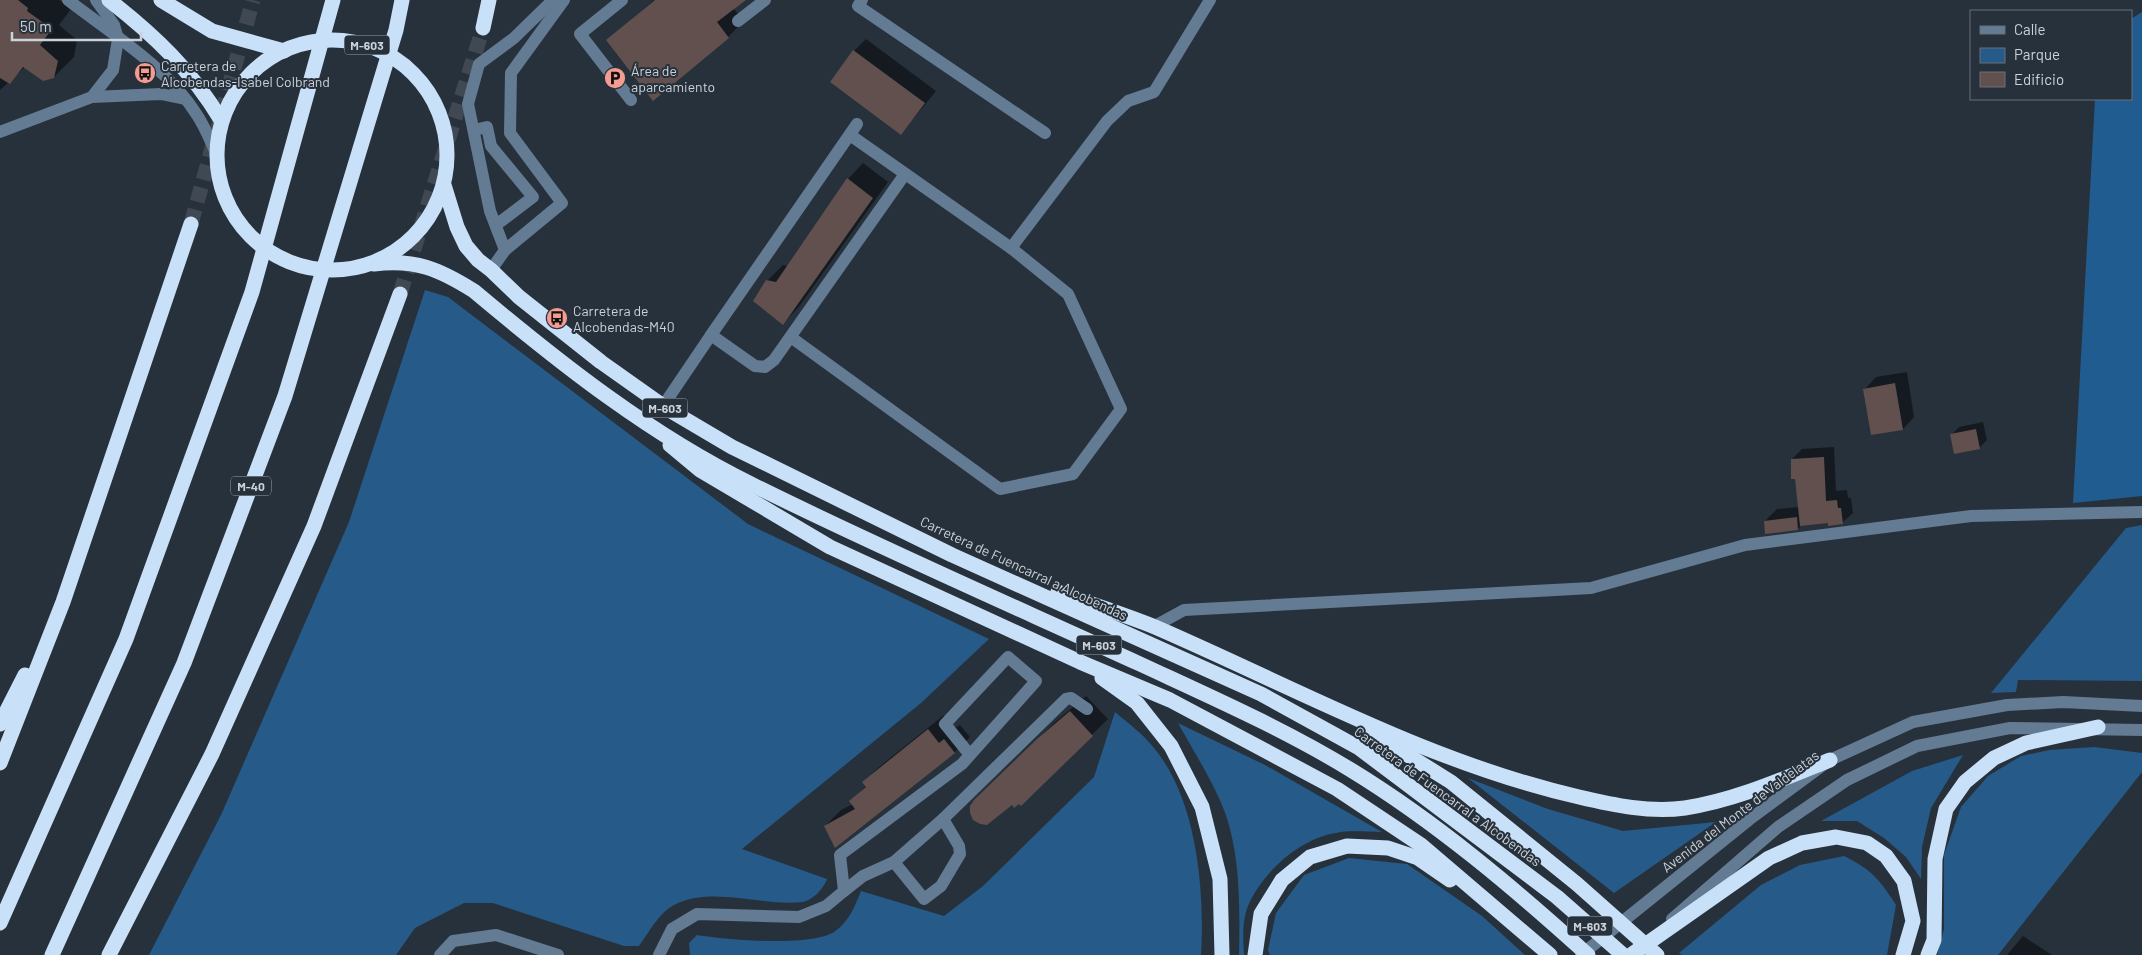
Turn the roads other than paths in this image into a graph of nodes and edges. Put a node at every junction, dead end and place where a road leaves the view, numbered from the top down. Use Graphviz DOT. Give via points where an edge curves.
graph roads {
  1 [pos="68,0"];
  2 [pos="96,0"];
  3 [pos="110,0"];
  4 [pos="161,0"];
  5 [pos="333,0"];
  6 [pos="402,0"];
  7 [pos="489,0"];
  8 [pos="553,0"];
  9 [pos="564,0"];
  10 [pos="622,0"];
  11 [pos="765,0"];
  12 [pos="862,0"];
  13 [pos="1210,0"];
  14 [pos="738,21"];
  15 [pos="483,28"];
  16 [pos="118,39"];
  17 [pos="284,51"];
  18 [pos="92,97"];
  19 [pos="185,99"];
  20 [pos="631,100"];
  21 [pos="221,120"];
  22 [pos="474,130"];
  23 [pos="0,132"];
  24 [pos="1045,133"];
  25 [pos="216,153"];
  26 [pos="906,174"];
  27 [pos="444,185"];
  28 [pos="191,224"];
  29 [pos="496,225"];
  30 [pos="1011,248"];
  31 [pos="505,250"];
  32 [pos="374,264"];
  33 [pos="491,270"];
  34 [pos="400,294"];
  35 [pos="711,335"];
  36 [pos="792,338"];
  37 [pos="663,406"];
  38 [pos="638,419"];
  39 [pos="2142,512"];
  40 [pos="952,554"];
  41 [pos="63,602"];
  42 [pos="1152,626"];
  43 [pos="1080,662"];
  44 [pos="2142,706"];
  45 [pos="1331,707"];
  46 [pos="1087,709"];
  47 [pos="0,724"];
  48 [pos="2098,727"];
  49 [pos="2142,730"];
  50 [pos="970,755"];
  51 [pos="1830,760"];
  52 [pos="0,763"];
  53 [pos="943,819"];
  54 [pos="894,862"];
  55 [pos="844,891"];
  56 [pos="132,913"];
  57 [pos="0,924"];
  58 [pos="1517,926"];
  59 [pos="1630,954"];
  60 [pos="52,955"];
  61 [pos="109,955"];
  62 [pos="116,955"];
  63 [pos="440,955"];
  64 [pos="558,955"];
  65 [pos="659,955"];
  66 [pos="1222,955"];
  67 [pos="1255,955"];
  68 [pos="1550,955"];
  69 [pos="1581,955"];
  70 [pos="1588,955"];
  71 [pos="1657,955"];
  72 [pos="1903,955"];
  73 [pos="1928,955"];
  1 -- 16 [label="street"];
  2 -- 16 [label="street" via="114,25"];
  3 -- 21 [label="highway" via="163,44 206,95"];
  4 -- 17 [label="highway" via="212,31"];
  5 -- 57 [label="highway" via="252,292 126,639"];
  6 -- 60 [label="highway, M-40" via="393,40 285,396 184,663"];
  7 -- 15 [label="highway"];
  8 -- 22 [label="street" via="514,38 479,64 468,104"];
  9 -- 31 [label="street" via="511,73 510,133 562,202"];
  10 -- 20 [label="street" via="580,34"];
  11 -- 14 [label="street"];
  12 -- 24 [label="street" via="858,6"];
  13 -- 30 [label="street" via="1154,92 1128,101 1107,121"];
  16 -- 18 [label="street" via="113,70"];
  16 -- 19 [label="street" via="152,65"];
  17 -- 21 [label="highway, M-603" via="242,79 229,98"];
  17 -- 27 [label="highway, M-603" via="304,43 331,39 355,41 380,49 402,64 422,85 436,108 447,160"];
  18 -- 19 [label="street" via="161,94"];
  18 -- 23 [label="street"];
  19 -- 25 [label="street" via="198,115"];
  21 -- 25 [label="highway, M-603"];
  22 -- 29 [label="street" via="490,211"];
  22 -- 29 [label="street" via="487,127 491,146 532,197"];
  25 -- 32 [label="highway, M-603" via="225,197 236,218 263,247 303,266 330,270"];
  26 -- 30 [label="street"];
  26 -- 35 [label="street" via="854,130"];
  26 -- 36 [label="street"];
  27 -- 32 [label="highway, M-603" via="434,211 420,232 407,245"];
  27 -- 33 [label="highway, Carretera de Fuencarral a Alcobendas / M-603" via="456,228 466,246"];
  28 -- 41 [label="highway"];
  29 -- 31 [label="street"];
  30 -- 36 [label="street" via="1068,294 1121,409 1073,474 1000,489"];
  31 -- 33 [label="street"];
  32 -- 38 [label="highway, M-603" via="417,264 454,279 474,291"];
  33 -- 37 [label="highway, Carretera de Fuencarral a Alcobendas / M-603" via="519,297 601,362"];
  34 -- 56 [label="highway" via="314,526 212,754"];
  35 -- 36 [label="street" via="755,366 765,366 774,360"];
  35 -- 37 [label="street"];
  37 -- 40 [label="highway, Carretera de Fuencarral a Alcobendas / M-603" via="732,447"];
  38 -- 43 [label="highway" via="700,470 830,547"];
  38 -- 70 [label="highway, M-603" via="751,484 1245,713 1350,769 1432,824"];
  39 -- 42 [label="street" via="1972,516 1745,545 1591,588 1184,610"];
  40 -- 42 [label="highway"];
  40 -- 59 [label="highway, Carretera de Fuencarral a Alcobendas / M-603" via="1261,694 1359,748"];
  41 -- 47 [label="highway"];
  41 -- 52 [label="highway"];
  42 -- 45 [label="highway"];
  43 -- 58 [label="highway" via="1170,700 1337,790 1421,844"];
  43 -- 66 [label="highway" via="1137,703 1171,746 1202,807 1220,879"];
  44 -- 51 [label="street, Avenida del Monte de Valdelatas" via="2064,702 1998,707 1913,722"];
  45 -- 51 [label="highway" via="1474,766 1547,790 1625,808 1684,808 1750,792"];
  45 -- 71 [label="highway" via="1451,782 1577,884"];
  46 -- 53 [label="street" via="1071,698 1066,699"];
  48 -- 49 [label="street"];
  48 -- 59 [label="street" via="2010,728 1917,746 1847,780 1778,827"];
  48 -- 73 [label="highway" via="2026,743 1994,758 1965,782 1946,809 1935,860 1934,940"];
  50 -- 50 [label="street" via="1036,681 1008,657 944,724"];
  50 -- 55 [label="street" via="840,855"];
  51 -- 69 [label="street, Avenida del Monte de Valdelatas"];
  53 -- 54 [label="street"];
  53 -- 54 [label="street" via="959,846 960,854 941,886 927,898 920,896"];
  54 -- 55 [label="street" via="863,876"];
  55 -- 65 [label="street" via="826,906 799,917 697,914 672,929"];
  56 -- 61 [label="highway"];
  56 -- 62 [label="highway"];
  58 -- 67 [label="highway" via="1418,858 1388,848 1347,846 1310,858 1282,880 1260,914"];
  58 -- 68 [label="highway"];
  59 -- 72 [label="highway" via="1770,858 1802,843 1836,837 1867,843 1886,856 1904,882 1912,921"];
  63 -- 64 [label="street" via="452,941 496,935"];
}
